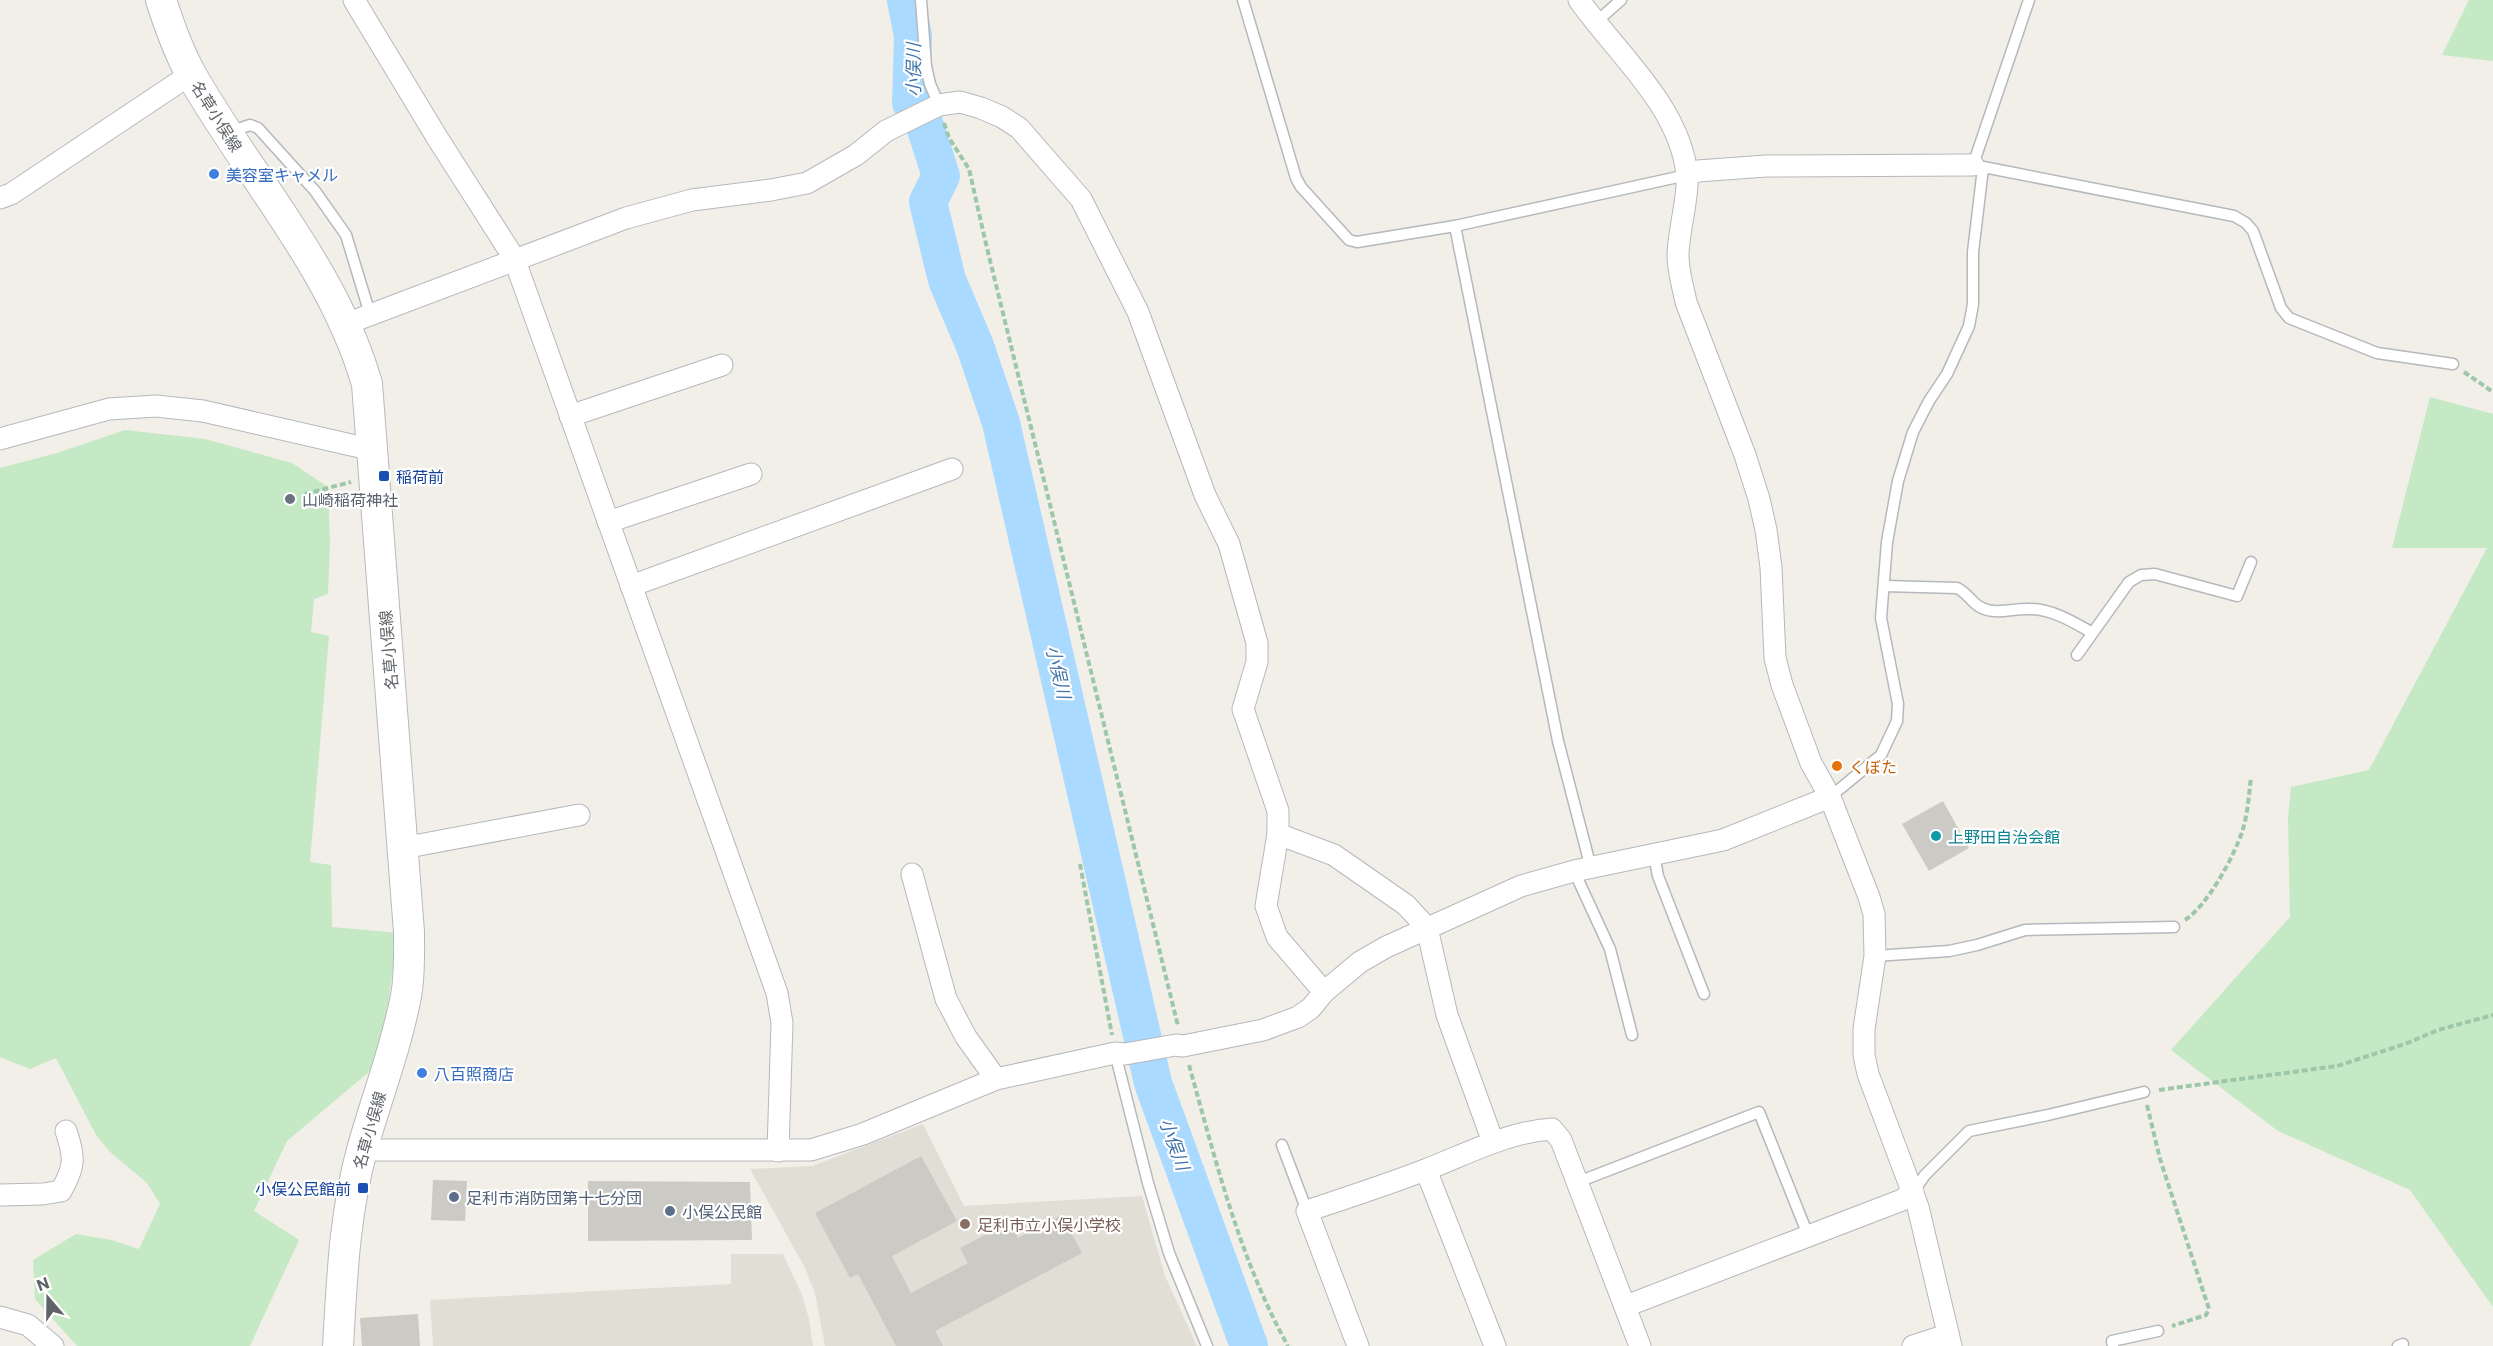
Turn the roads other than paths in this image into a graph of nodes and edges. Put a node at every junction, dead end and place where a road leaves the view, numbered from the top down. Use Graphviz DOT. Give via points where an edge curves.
graph roads {
  1 [pos="161,0"];
  2 [pos="354,0"];
  3 [pos="921,0"];
  4 [pos="1243,0"];
  5 [pos="1579,0"];
  6 [pos="1621,0"];
  7 [pos="2029,0"];
  8 [pos="1595,23"];
  9 [pos="191,74"];
  10 [pos="936,106"];
  11 [pos="226,134"];
  12 [pos="1978,166"];
  13 [pos="1687,175"];
  14 [pos="0,198"];
  15 [pos="1455,226"];
  16 [pos="514,258"];
  17 [pos="358,319"];
  18 [pos="2453,364"];
  19 [pos="722,365"];
  20 [pos="570,416"];
  21 [pos="0,439"];
  22 [pos="373,463"];
  23 [pos="952,469"];
  24 [pos="751,474"];
  25 [pos="608,522"];
  26 [pos="2251,562"];
  27 [pos="631,586"];
  28 [pos="1884,586"];
  29 [pos="2091,633"];
  30 [pos="2077,655"];
  31 [pos="1830,797"];
  32 [pos="579,815"];
  33 [pos="1278,834"];
  34 [pos="403,848"];
  35 [pos="1654,855"];
  36 [pos="1582,869"];
  37 [pos="912,874"];
  38 [pos="2174,927"];
  39 [pos="1427,928"];
  40 [pos="1875,956"];
  41 [pos="1324,992"];
  42 [pos="1704,994"];
  43 [pos="1632,1035"];
  44 [pos="1120,1053"];
  45 [pos="996,1079"];
  46 [pos="2144,1092"];
  47 [pos="66,1131"];
  48 [pos="1493,1142"];
  49 [pos="1282,1145"];
  50 [pos="362,1150"];
  51 [pos="778,1151"];
  52 [pos="1426,1170"];
  53 [pos="1578,1182"];
  54 [pos="1913,1192"];
  55 [pos="0,1195"];
  56 [pos="1307,1211"];
  57 [pos="1808,1235"];
  58 [pos="1626,1306"];
  59 [pos="0,1317"];
  60 [pos="2158,1330"];
  61 [pos="1949,1341"];
  62 [pos="53,1346"];
  63 [pos="338,1346"];
  64 [pos="1208,1346"];
  65 [pos="1358,1346"];
  66 [pos="1495,1346"];
  67 [pos="1640,1346"];
  68 [pos="1913,1346"];
  69 [pos="2113,1346"];
  1 -- 9 [label="main road, 名草小俣線"];
  2 -- 16 [label="street"];
  3 -- 10 [label="lane" via="926,66"];
  4 -- 15 [label="lane" via="1296,178 1349,240 1357,242"];
  5 -- 8 [label="street"];
  6 -- 8 [label="lane"];
  7 -- 12 [label="lane"];
  8 -- 13 [label="street" via="1665,110"];
  9 -- 11 [label="main road, 名草小俣線"];
  9 -- 14 [label="street"];
  10 -- 16 [label="street" via="886,131 856,155 807,183 692,200 626,218"];
  10 -- 33 [label="street" via="960,102 1002,117 1019,128 1081,200 1138,312 1205,495 1230,544 1251,617 1257,662 1243,709 1275,797"];
  11 -- 17 [label="main road, 名草小俣線"];
  11 -- 17 [label="lane" via="241,126 258,128 331,211 346,235"];
  12 -- 13 [label="street" via="1766,166"];
  12 -- 18 [label="lane" via="2234,216 2253,231 2281,308 2289,318 2377,353"];
  12 -- 28 [label="lane" via="1969,326 1905,452 1887,542"];
  13 -- 15 [label="lane"];
  13 -- 31 [label="street" via="1678,258 1686,302 1759,499 1771,567 1775,658 1811,763"];
  15 -- 36 [label="lane"];
  16 -- 17 [label="street"];
  16 -- 20 [label="street"];
  17 -- 22 [label="main road, 名草小俣線" via="359,354 368,384"];
  19 -- 20 [label="street"];
  20 -- 25 [label="street"];
  21 -- 22 [label="street" via="109,409 156,406 203,411"];
  22 -- 34 [label="main road, 名草小俣線"];
  23 -- 27 [label="street"];
  24 -- 25 [label="street"];
  25 -- 27 [label="street"];
  26 -- 29 [label="lane" via="2237,596 2155,574 2141,575 2128,582"];
  27 -- 51 [label="street" via="777,993 782,1023"];
  28 -- 29 [label="lane" via="1957,588 1968,593 1981,608 2049,612"];
  28 -- 31 [label="lane" via="1881,618 1898,704 1896,721 1881,755"];
  29 -- 30 [label="lane"];
  31 -- 35 [label="street" via="1722,840"];
  31 -- 40 [label="street" via="1869,897"];
  32 -- 34 [label="street"];
  33 -- 39 [label="street" via="1334,855 1406,905"];
  33 -- 41 [label="street" via="1266,906 1269,919 1277,937"];
  34 -- 50 [label="main road, 名草小俣線" via="409,932 407,994"];
  35 -- 36 [label="street"];
  35 -- 42 [label="lane" via="1658,876"];
  36 -- 39 [label="street" via="1521,886"];
  36 -- 43 [label="lane" via="1586,892 1610,949"];
  37 -- 45 [label="street" via="946,999"];
  38 -- 40 [label="lane" via="2025,930 1949,951"];
  39 -- 41 [label="street" via="1360,962"];
  39 -- 48 [label="street" via="1447,1015"];
  40 -- 54 [label="street" via="1864,1055"];
  41 -- 44 [label="street" via="1311,1008 1263,1030"];
  44 -- 45 [label="street"];
  44 -- 64 [label="lane" via="1148,1183 1169,1253"];
  45 -- 51 [label="street" via="863,1134 811,1150"];
  46 -- 54 [label="lane" via="1969,1131"];
  47 -- 55 [label="street" via="73,1172 61,1191"];
  48 -- 52 [label="street"];
  48 -- 53 [label="street" via="1552,1129 1561,1140"];
  49 -- 56 [label="lane"];
  50 -- 51 [label="street"];
  50 -- 63 [label="main road, 名草小俣線" via="346,1225"];
  52 -- 56 [label="street"];
  52 -- 66 [label="street"];
  53 -- 57 [label="lane" via="1759,1112"];
  53 -- 58 [label="street"];
  54 -- 57 [label="street" via="1902,1200"];
  54 -- 61 [label="street"];
  56 -- 65 [label="street"];
  57 -- 58 [label="street"];
  58 -- 67 [label="street"];
  59 -- 62 [label="street" via="28,1325"];
  60 -- 69 [label="lane" via="2112,1341"];
  61 -- 68 [label="street"];
}
